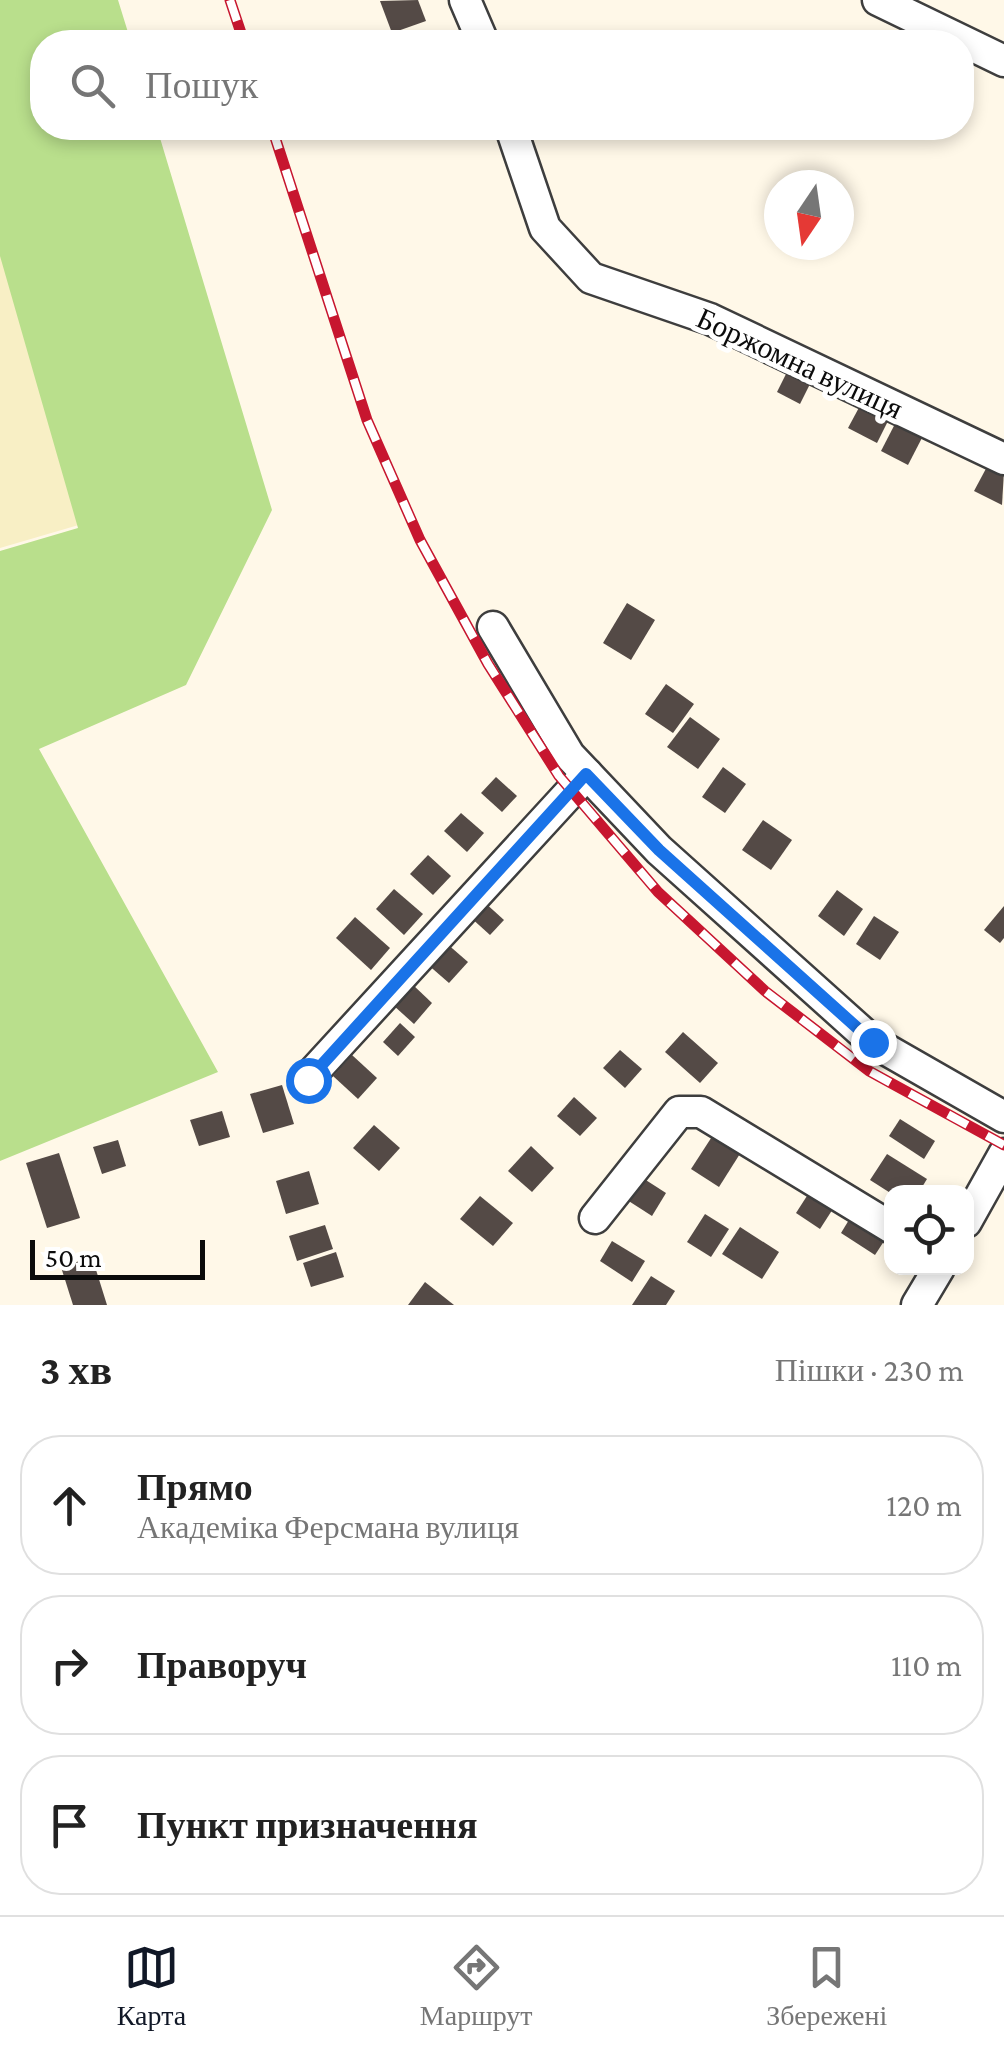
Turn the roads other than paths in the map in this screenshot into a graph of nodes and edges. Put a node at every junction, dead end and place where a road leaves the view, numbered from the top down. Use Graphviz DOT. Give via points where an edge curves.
graph roads {
  1 [pos="466,0"];
  2 [pos="878,0"];
  3 [pos="478,30"];
  4 [pos="940,30"];
  5 [pos="974,46"];
  6 [pos="1004,61"];
  7 [pos="516,140"];
  8 [pos="1004,460"];
  9 [pos="493,627"];
  10 [pos="586,774"];
  11 [pos="308,1080"];
  12 [pos="1004,1117"];
  13 [pos="1002,1160"];
  14 [pos="974,1208"];
  15 [pos="595,1218"];
  16 [pos="884,1223"];
  17 [pos="935,1275"];
  18 [pos="917,1305"];
  1 -- 3 [label="street"];
  2 -- 4 [label="street"];
  5 -- 6 [label="street"];
  7 -- 8 [label="street, Боржомна вулиця" via="545,228 591,278 710,319"];
  9 -- 10 [label="street"];
  10 -- 11 [label="street"];
  10 -- 12 [label="street" via="659,850 873,1042"];
  13 -- 14 [label="street"];
  15 -- 16 [label="street" via="679,1112 701,1112"];
  17 -- 18 [label="street"];
}
